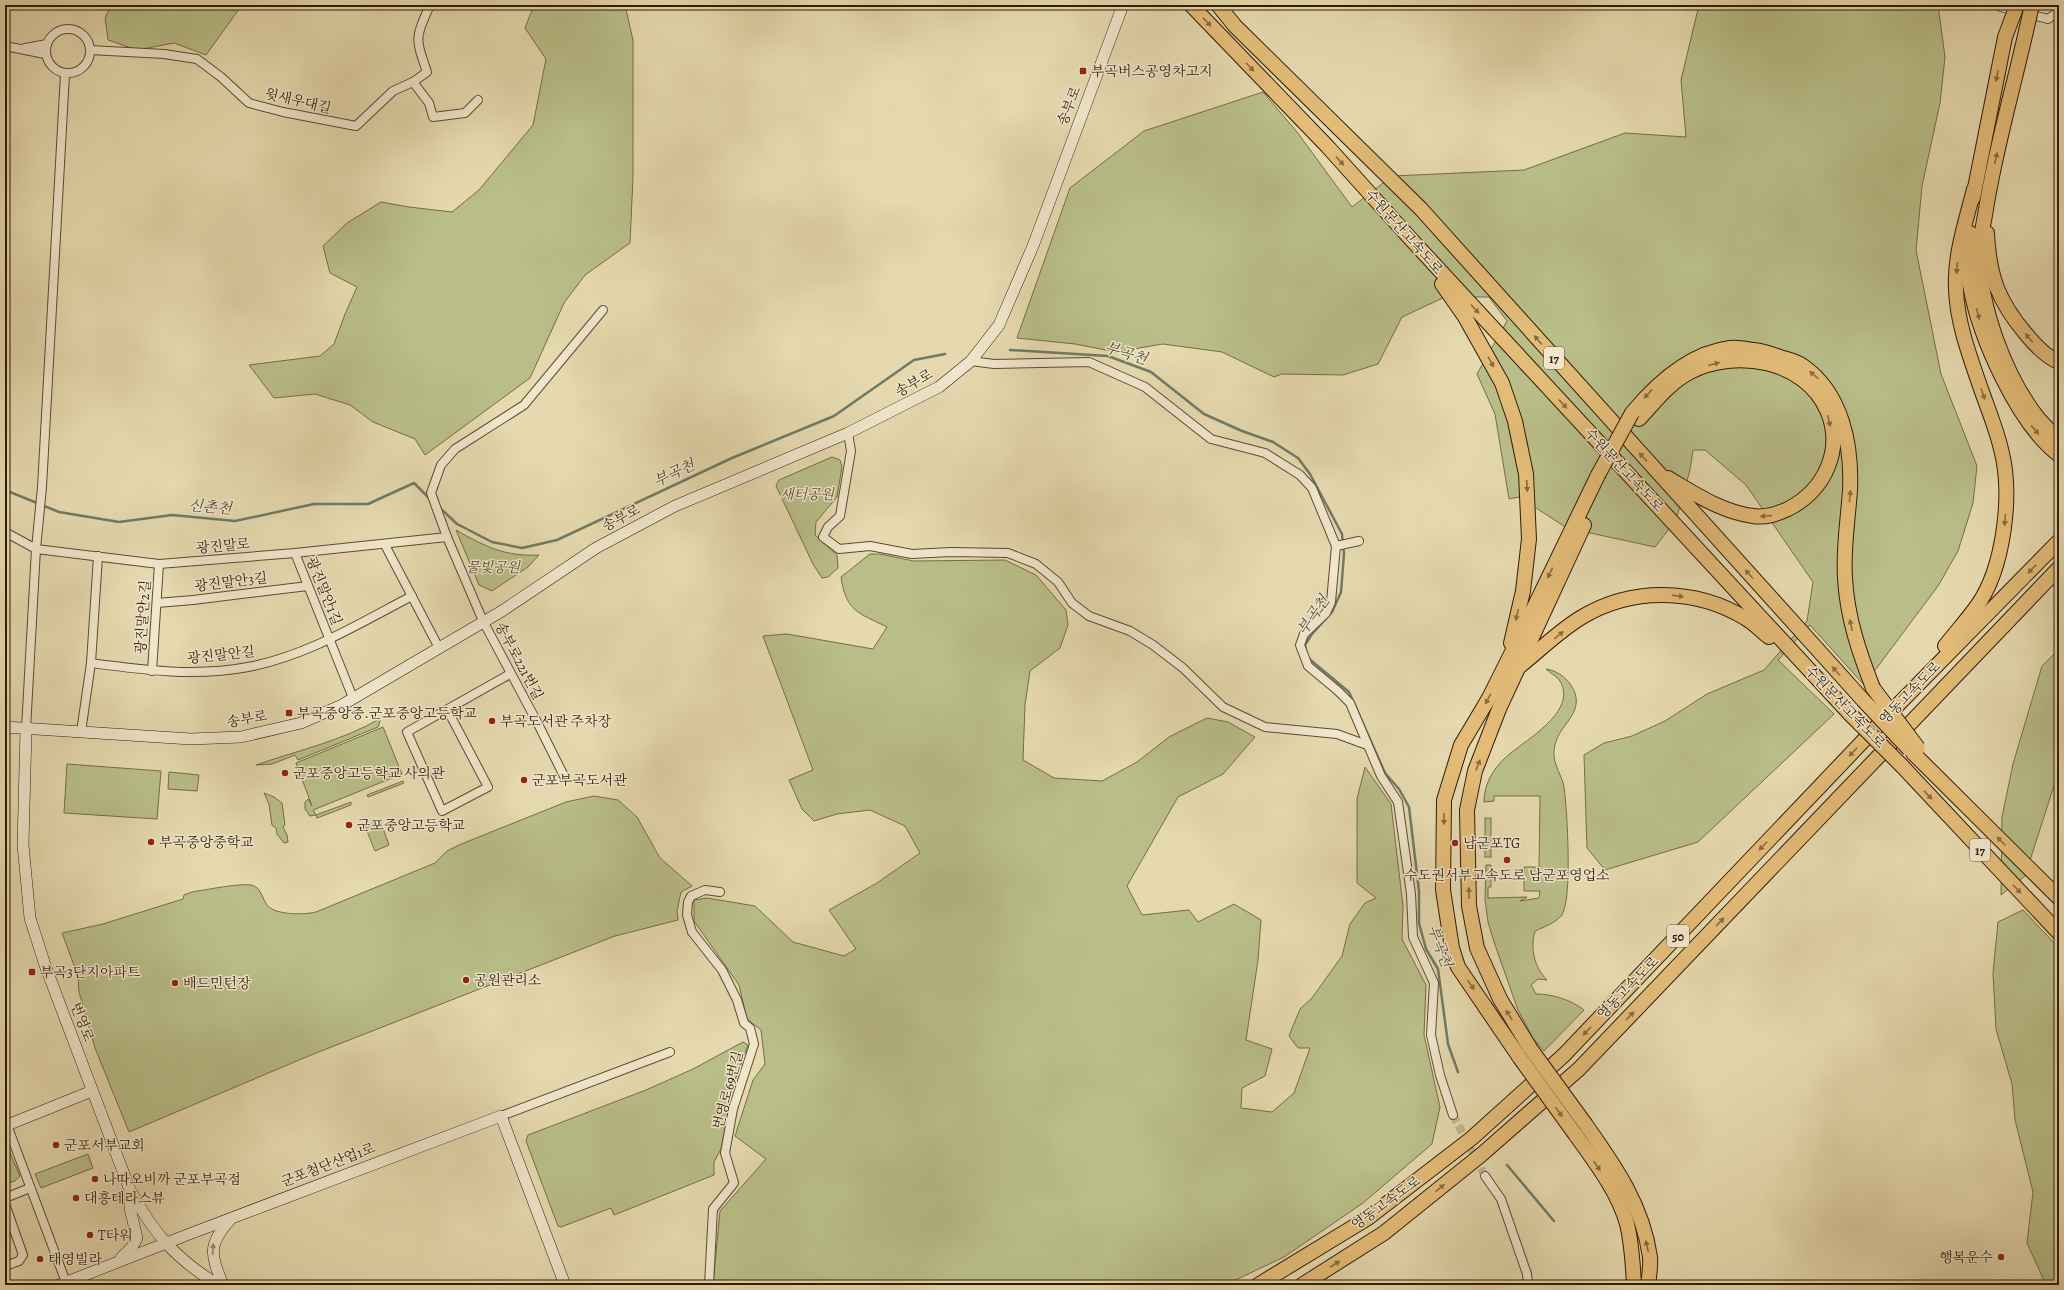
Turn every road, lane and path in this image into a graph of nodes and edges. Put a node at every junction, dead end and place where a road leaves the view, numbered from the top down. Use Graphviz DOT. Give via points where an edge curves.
graph roads {
  1 [pos="430,5"];
  2 [pos="1123,5"];
  3 [pos="1191,5"];
  4 [pos="1218,5"];
  5 [pos="2001,5"];
  6 [pos="2017,5"];
  7 [pos="2032,5"];
  8 [pos="2059,11"];
  9 [pos="47,44"];
  10 [pos="5,46"];
  11 [pos="22,48"];
  12 [pos="90,50"];
  13 [pos="45,54"];
  14 [pos="65,74"];
  15 [pos="414,82"];
  16 [pos="478,100"];
  17 [pos="1990,185"];
  18 [pos="1974,189"];
  19 [pos="1408,236"];
  20 [pos="603,310"];
  21 [pos="971,360"];
  22 [pos="2059,362"];
  23 [pos="1635,416"];
  24 [pos="848,433"];
  25 [pos="2058,449"];
  26 [pos="1656,471"];
  27 [pos="5,532"];
  28 [pos="447,537"];
  29 [pos="1359,541"];
  30 [pos="2059,541"];
  31 [pos="385,545"];
  32 [pos="1336,546"];
  33 [pos="36,549"];
  34 [pos="295,554"];
  35 [pos="98,556"];
  36 [pos="160,564"];
  37 [pos="2059,568"];
  38 [pos="308,586"];
  39 [pos="412,596"];
  40 [pos="157,603"];
  41 [pos="482,621"];
  42 [pos="329,639"];
  43 [pos="439,648"];
  44 [pos="91,663"];
  45 [pos="1511,666"];
  46 [pos="1808,668"];
  47 [pos="152,671"];
  48 [pos="510,674"];
  49 [pos="353,698"];
  50 [pos="448,711"];
  51 [pos="1886,717"];
  52 [pos="5,727"];
  53 [pos="26,729"];
  54 [pos="81,732"];
  55 [pos="1367,745"];
  56 [pos="1916,751"];
  57 [pos="565,778"];
  58 [pos="720,892"];
  59 [pos="2059,898"];
  60 [pos="2059,933"];
  61 [pos="670,1052"];
  62 [pos="92,1091"];
  63 [pos="1453,1115"];
  64 [pos="502,1116"];
  65 [pos="6,1125"];
  66 [pos="1485,1176"];
  67 [pos="30,1188"];
  68 [pos="130,1190"];
  69 [pos="5,1196"];
  70 [pos="5,1204"];
  71 [pos="232,1218"];
  72 [pos="165,1243"];
  73 [pos="117,1262"];
  74 [pos="5,1266"];
  75 [pos="64,1284"];
  76 [pos="218,1285"];
  77 [pos="223,1285"];
  78 [pos="565,1285"];
  79 [pos="708,1285"];
  80 [pos="1258,1285"];
  81 [pos="1302,1285"];
  82 [pos="1528,1285"];
  83 [pos="1634,1285"];
  84 [pos="1648,1285"];
  1 -- 15 [label="street, 윗새우대길" via="417,33 417,43 427,72"];
  2 -- 21 [label="street, 송부로" via="1027,260 999,325"];
  3 -- 19 [label="highway, 수원문산고속도로 / 17, one-way" via="1327,146"];
  26 -- 4 [label="highway, 수원문산고속도로 / 17, one-way" via="1421,209 1235,26"];
  5 -- 8 [label="street" via="2048,18"];
  6 -- 18 [label="highway, one-way, bridge" via="2005,37"];
  17 -- 7 [label="highway, one-way, bridge"];
  9 -- 11 [label="street"];
  9 -- 12 [label="street" via="53,34 68,29 82,33"];
  9 -- 13 [label="street"];
  10 -- 11 [label="street"];
  11 -- 13 [label="street"];
  12 -- 14 [label="street" via="85,66 79,71"];
  12 -- 15 [label="street, 윗새우대길" via="164,54 197,59 249,103 344,125 356,126 393,91"];
  13 -- 14 [label="street" via="52,67"];
  14 -- 33 [label="street" via="42,488"];
  15 -- 16 [label="street" via="429,103 433,117 465,113"];
  22 -- 17 [label="highway, one-way" via="2034,344 2002,303 1993,278 1987,234"];
  17 -- 25 [label="highway" via="1979,252 1981,283 1990,319 2018,387"];
  18 -- 25 [label="highway, one-way" via="1969,252 1970,284 1980,320 1991,354 2010,392 2030,424"];
  18 -- 51 [label="highway, one-way" via="1959,251 1956,289 1964,335 2002,450 2006,485 2006,523 1994,571 1978,606"];
  19 -- 45 [label="highway, one-way" via="1465,317 1502,384 1515,421 1526,474 1530,539"];
  19 -- 46 [label="highway, 수원문산고속도로 / 17, one-way"];
  20 -- 28 [label="street, 송부로221번길" via="524,404 455,449 441,465 431,493"];
  21 -- 24 [label="street, 송부로" via="939,387"];
  21 -- 32 [label="street" via="994,364 1089,362 1145,387 1211,438 1265,453 1300,475 1312,488"];
  23 -- 26 [label="highway, one-way" via="1672,384 1691,372 1737,359 1782,367 1813,389 1827,410 1834,442 1829,464 1817,487 1802,502 1777,515 1755,516 1735,513 1705,500"];
  23 -- 45 [label="highway" via="1601,478"];
  56 -- 23 [label="highway, one-way, bridge" via="1873,688 1854,637 1848,609 1844,556 1850,489 1849,454 1845,429 1836,405 1821,381 1802,365 1760,350 1732,347 1709,353 1686,364 1650,391"];
  24 -- 41 [label="street, 송부로" via="675,506 596,548 502,611"];
  24 -- 55 [label="street" via="851,451 840,516 822,537 839,549 870,546 912,554 1008,553 1036,564 1058,582 1072,603 1090,616 1130,631 1153,645 1183,668 1223,707 1265,727 1338,734"];
  56 -- 26 [label="highway, 수원문산고속도로 / 17, one-way, bridge" via="1863,700"];
  27 -- 33 [label="street, 광진말로"];
  28 -- 31 [label="street, 광진말로"];
  28 -- 41 [label="street, 송부로221번길"];
  29 -- 32 [label="street"];
  30 -- 51 [label="highway, 영동고속도로 / 50, one-way"];
  31 -- 34 [label="street, 광진말로"];
  31 -- 39 [label="street"];
  32 -- 55 [label="street" via="1331,602 1326,613 1304,634 1300,645 1308,666 1350,703"];
  33 -- 35 [label="street, 광진말로"];
  33 -- 53 [label="street"];
  34 -- 36 [label="street, 광진말로"];
  34 -- 38 [label="street, 광진말안1길"];
  35 -- 36 [label="street, 광진말로"];
  35 -- 44 [label="street"];
  36 -- 40 [label="street, 광진말안2길"];
  81 -- 37 [label="highway, 영동고속도로 / 50, one-way" via="1384,1233 1481,1155 1579,1069"];
  38 -- 40 [label="street, 광진말안3길"];
  38 -- 42 [label="street, 광진말안1길"];
  39 -- 42 [label="street, 광진말안길"];
  39 -- 43 [label="street"];
  40 -- 47 [label="street, 광진말안2길"];
  41 -- 43 [label="street, 송부로"];
  41 -- 48 [label="street, 송부로221번길"];
  42 -- 47 [label="street, 광진말안길" via="288,656 249,667 200,673"];
  42 -- 49 [label="street, 광진말안1길"];
  43 -- 49 [label="street, 송부로"];
  44 -- 47 [label="street, 광진말안길"];
  44 -- 54 [label="street"];
  45 -- 46 [label="highway, one-way" via="1581,617 1610,603 1635,596 1661,594 1704,600 1745,618"];
  45 -- 83 [label="highway, one-way, bridge" via="1461,745 1444,800 1443,890 1452,948 1458,967 1608,1181 1627,1223"];
  84 -- 45 [label="highway, one-way, bridge" via="1650,1258 1640,1214 1621,1175 1530,1048 1500,999 1477,948 1469,906 1467,810 1475,772"];
  46 -- 60 [label="highway, 수원문산고속도로 / 17, one-way, bridge"];
  48 -- 50 [label="street"];
  48 -- 57 [label="street, 송부로221번길"];
  49 -- 54 [label="street, 송부로" via="301,723 241,737 191,739"];
  50 -- 50 [label="street" via="408,732 442,811 488,787"];
  51 -- 80 [label="highway, 영동고속도로 / 50, one-way" via="1553,1066 1472,1138 1368,1218"];
  52 -- 53 [label="street, 송부로"];
  53 -- 54 [label="street, 송부로"];
  53 -- 62 [label="street, 번영로" via="23,845 30,918"];
  55 -- 63 [label="street" via="1381,776 1398,802 1411,894 1413,937 1434,983 1431,1035"];
  59 -- 56 [label="highway, 수원문산고속도로 / 17, one-way" via="1948,789"];
  58 -- 79 [label="street, 번영로69번길" via="705,890 691,896 687,915 692,932 722,970 737,1000 744,1023 750,1028 754,1044 733,1109 725,1153 734,1183 713,1210"];
  61 -- 64 [label="street, 군포첨단산업1로"];
  62 -- 65 [label="street"];
  62 -- 68 [label="street, 번영로"];
  64 -- 71 [label="street, 군포첨단산업1로"];
  64 -- 78 [label="street"];
  65 -- 67 [label="street"];
  66 -- 82 [label="street" via="1501,1199"];
  67 -- 69 [label="street"];
  67 -- 75 [label="street"];
  68 -- 72 [label="street, 번영로" via="144,1215"];
  68 -- 73 [label="street" via="130,1208 137,1238"];
  70 -- 74 [label="street" via="23,1255 19,1261"];
  71 -- 72 [label="street, 군포첨단산업1로"];
  77 -- 71 [label="street, one-way" via="215,1266 212,1247 218,1233"];
  72 -- 73 [label="street, 군포첨단산업1로"];
  72 -- 76 [label="street, 번영로" via="185,1263"];
  73 -- 75 [label="street, 군포첨단산업1로"];
}
